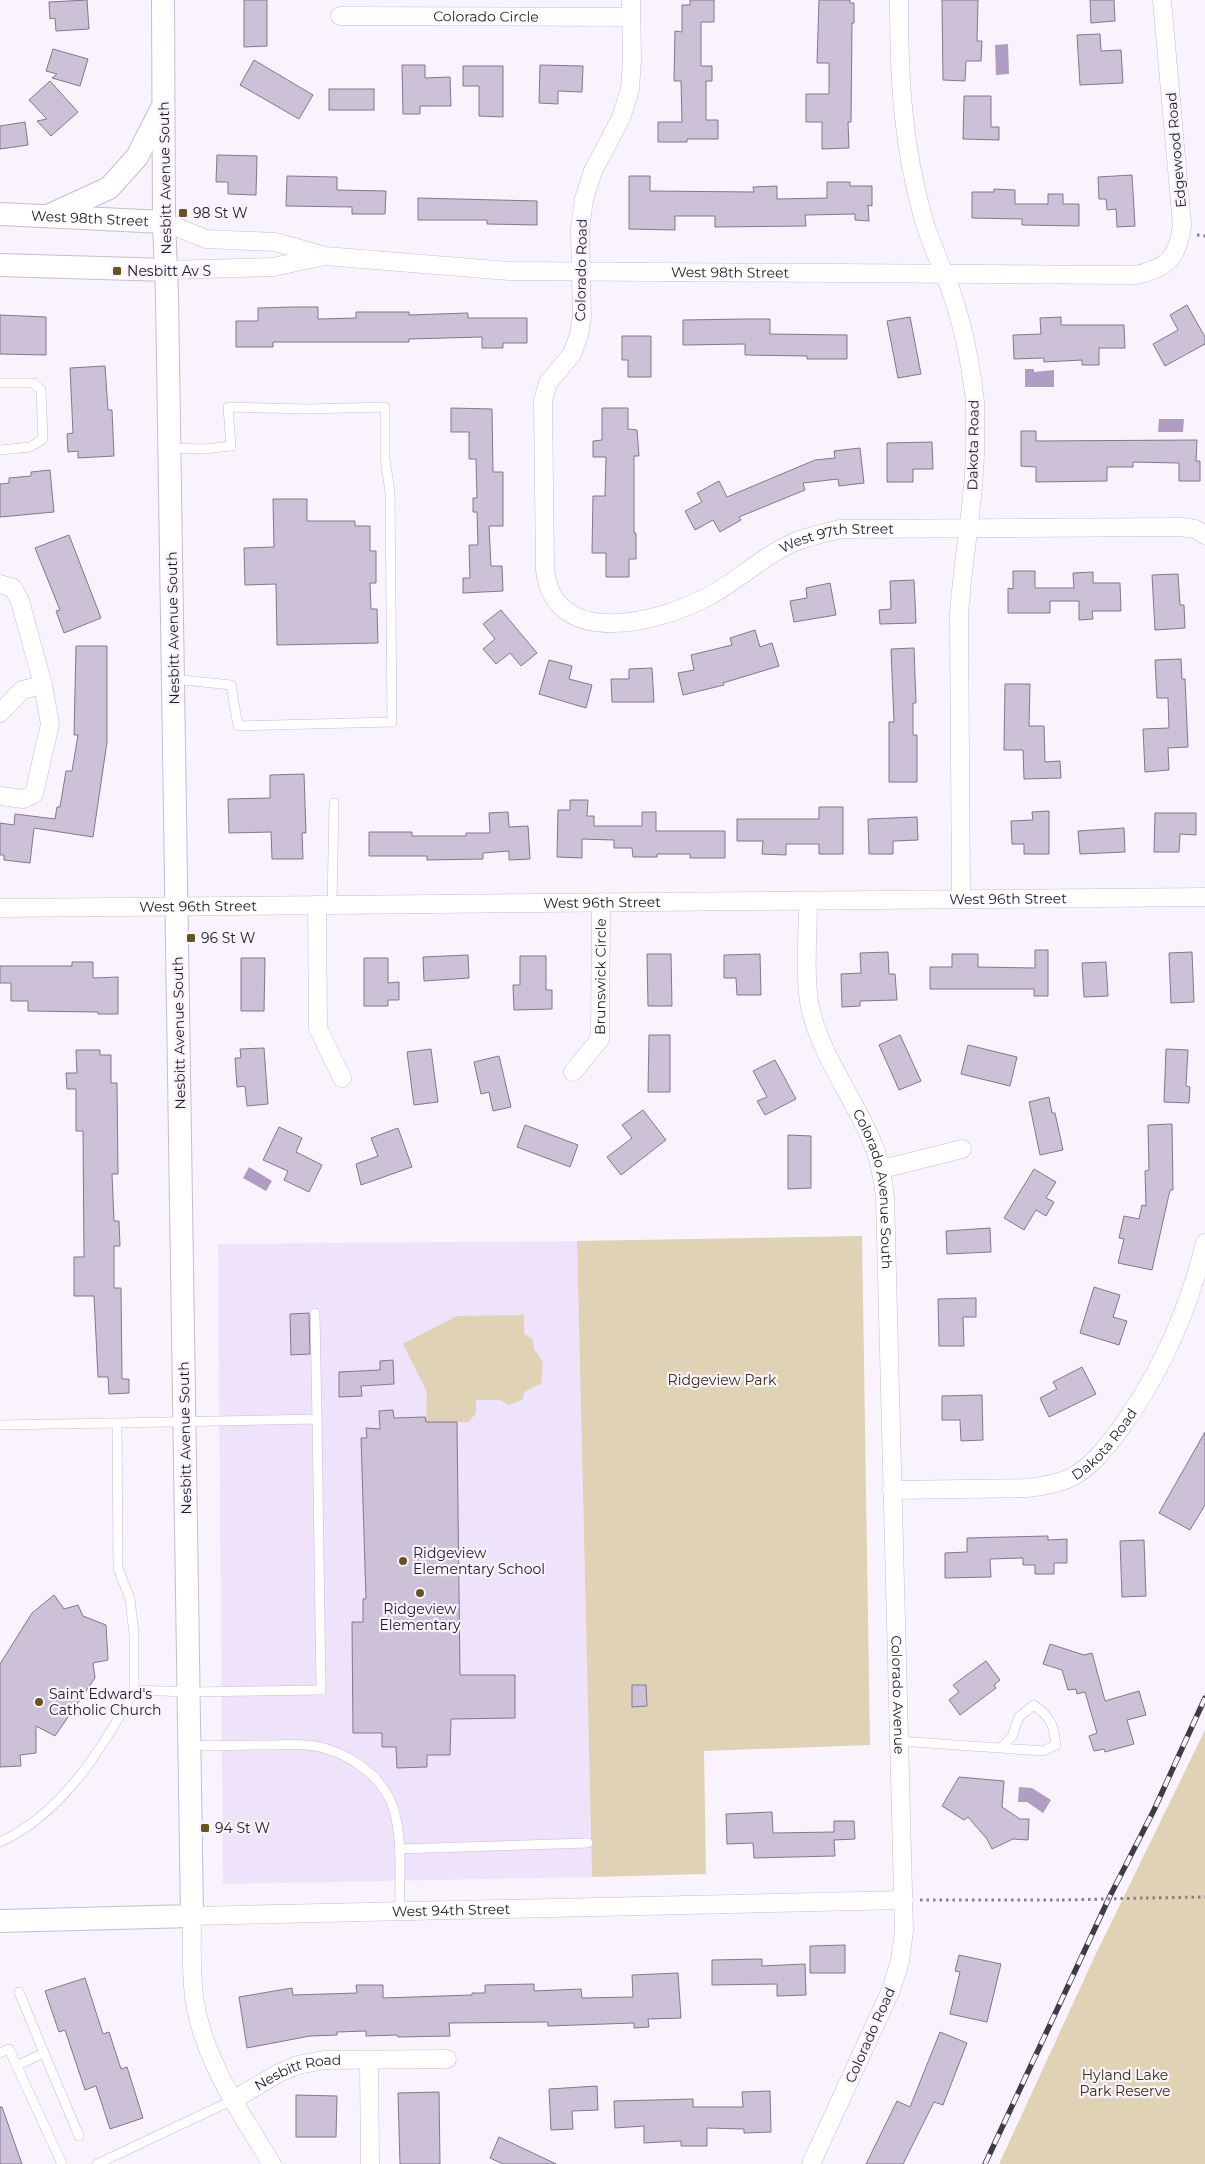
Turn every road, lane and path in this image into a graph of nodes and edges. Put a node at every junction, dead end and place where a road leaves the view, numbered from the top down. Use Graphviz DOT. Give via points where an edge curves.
graph roads {
  1 [pos="163,0"];
  2 [pos="899,0"];
  3 [pos="1162,0"];
  4 [pos="631,9"];
  5 [pos="340,16"];
  6 [pos="164,104"];
  7 [pos="0,214"];
  8 [pos="48,216"];
  9 [pos="164,222"];
  10 [pos="325,256"];
  11 [pos="0,265"];
  12 [pos="167,270"];
  13 [pos="581,272"];
  14 [pos="944,274"];
  15 [pos="1136,275"];
  16 [pos="0,383"];
  17 [pos="170,448"];
  18 [pos="0,450"];
  19 [pos="968,528"];
  20 [pos="1205,535"];
  21 [pos="545,570"];
  22 [pos="0,584"];
  23 [pos="173,679"];
  24 [pos="44,685"];
  25 [pos="0,714"];
  26 [pos="0,796"];
  27 [pos="334,803"];
  28 [pos="1205,897"];
  29 [pos="961,899"];
  30 [pos="808,900"];
  31 [pos="601,902"];
  32 [pos="325,905"];
  33 [pos="177,906"];
  34 [pos="0,908"];
  35 [pos="573,1072"];
  36 [pos="342,1078"];
  37 [pos="962,1149"];
  38 [pos="882,1169"];
  39 [pos="1205,1243"];
  40 [pos="315,1313"];
  41 [pos="317,1419"];
  42 [pos="184,1421"];
  43 [pos="117,1423"];
  44 [pos="0,1425"];
  45 [pos="892,1490"];
  46 [pos="134,1690"];
  47 [pos="188,1692"];
  48 [pos="899,1741"];
  49 [pos="189,1745"];
  50 [pos="1002,1748"];
  51 [pos="0,1842"];
  52 [pos="588,1843"];
  53 [pos="399,1849"];
  54 [pos="1205,1897"];
  55 [pos="904,1900"];
  56 [pos="400,1912"];
  57 [pos="192,1916"];
  58 [pos="0,1921"];
  59 [pos="19,1992"];
  60 [pos="0,2053"];
  61 [pos="44,2053"];
  62 [pos="447,2059"];
  63 [pos="369,2060"];
  64 [pos="16,2066"];
  65 [pos="233,2100"];
  66 [pos="79,2136"];
  67 [pos="62,2164"];
  68 [pos="98,2164"];
  69 [pos="272,2164"];
  70 [pos="370,2164"];
  71 [pos="811,2164"];
  1 -- 6 [label="street, Nesbitt Avenue South"];
  2 -- 14 [label="street, Dakota Road" via="901,108 910,164 923,218"];
  3 -- 15 [label="street, Edgewood Road" via="1182,225 1180,244 1171,260 1154,271"];
  4 -- 5 [label="street, Colorado Circle"];
  4 -- 13 [label="street, Colorado Road" via="630,89 621,118 593,171 584,199 580,230"];
  6 -- 8 [label="street" via="137,158 109,188"];
  6 -- 9 [label="street, Nesbitt Avenue South"];
  7 -- 8 [label="street, West 98th Street"];
  8 -- 9 [label="street, West 98th Street"];
  9 -- 10 [label="street, West 98th Street" via="206,239 275,242"];
  9 -- 12 [label="street, Nesbitt Avenue South"];
  10 -- 12 [label="street, West 98th Street" via="273,267"];
  10 -- 13 [label="street, West 98th Street" via="509,272"];
  11 -- 12 [label="street, West 98th Street"];
  12 -- 17 [label="street, Nesbitt Avenue South"];
  13 -- 14 [label="street, West 98th Street"];
  13 -- 21 [label="street, Colorado Road" via="579,335 572,354 548,383 544,400"];
  14 -- 15 [label="street, West 98th Street"];
  14 -- 19 [label="street, Dakota Road" via="966,345 975,396 976,449"];
  16 -- 18 [label="lane" via="33,383 40,390 43,439 30,447"];
  17 -- 23 [label="street, Nesbitt Avenue South"];
  17 -- 23 [label="lane" via="231,446 228,407 385,407 385,459 390,502 392,722 238,726 231,685"];
  19 -- 20 [label="street, West 97th Street" via="1180,528"];
  19 -- 21 [label="street, West 97th Street" via="840,529 811,536 786,546 710,596 683,609 654,618 624,622 598,622 566,612 554,601 547,586"];
  19 -- 29 [label="street, Dakota Road" via="961,576 959,625"];
  22 -- 24 [label="street" via="13,588 20,600"];
  23 -- 33 [label="street, Nesbitt Avenue South"];
  24 -- 25 [label="street" via="22,690"];
  24 -- 26 [label="street" via="50,724 34,794 23,799"];
  27 -- 32 [label="lane"];
  28 -- 29 [label="street, West 96th Street"];
  29 -- 30 [label="street, West 96th Street"];
  30 -- 31 [label="street, West 96th Street"];
  30 -- 38 [label="street, Colorado Avenue South" via="810,1007 820,1037 866,1127"];
  31 -- 32 [label="street, West 96th Street"];
  31 -- 35 [label="street, Brunswick Circle" via="600,1039"];
  32 -- 33 [label="street, West 96th Street"];
  32 -- 36 [label="street" via="318,1028"];
  33 -- 34 [label="street, West 96th Street"];
  33 -- 42 [label="street, Nesbitt Avenue South"];
  37 -- 38 [label="street"];
  38 -- 45 [label="street, Colorado Avenue South"];
  39 -- 45 [label="street, Dakota Road" via="1196,1279 1168,1350 1140,1401 1090,1465 1072,1477 1028,1488"];
  40 -- 41 [label="lane"];
  41 -- 42 [label="lane"];
  41 -- 47 [label="lane" via="321,1690"];
  42 -- 43 [label="lane"];
  42 -- 47 [label="street, Nesbitt Avenue South"];
  43 -- 44 [label="lane"];
  43 -- 46 [label="lane" via="118,1568 130,1600"];
  45 -- 48 [label="street, Colorado Avenue"];
  46 -- 47 [label="lane"];
  46 -- 51 [label="lane" via="118,1720 78,1776 50,1808 18,1834"];
  47 -- 49 [label="street, Nesbitt Avenue South"];
  48 -- 50 [label="lane"];
  48 -- 55 [label="street, Colorado Avenue"];
  49 -- 53 [label="lane" via="308,1745 345,1756 365,1769 386,1792 397,1823"];
  49 -- 57 [label="street, Nesbitt Avenue South"];
  50 -- 50 [label="lane" via="1043,1751 1056,1745 1048,1716 1034,1705 1019,1717 1012,1736"];
  52 -- 53 [label="lane"];
  53 -- 56 [label="lane"];
  54 -- 55 [label="path, bridge"];
  55 -- 56 [label="street, West 94th Street"];
  55 -- 71 [label="street, Colorado Road" via="900,1961 891,1990"];
  56 -- 57 [label="street, West 94th Street"];
  57 -- 58 [label="street, West 94th Street"];
  57 -- 65 [label="street" via="193,1987 201,2027 214,2065"];
  59 -- 61 [label="lane"];
  60 -- 64 [label="lane" via="8,2049"];
  61 -- 64 [label="lane"];
  61 -- 66 [label="lane"];
  62 -- 63 [label="street, Nesbitt Road"];
  63 -- 65 [label="street, Nesbitt Road" via="324,2060 298,2065"];
  63 -- 70 [label="street"];
  64 -- 67 [label="lane"];
  65 -- 68 [label="lane"];
  65 -- 69 [label="street"];
}
